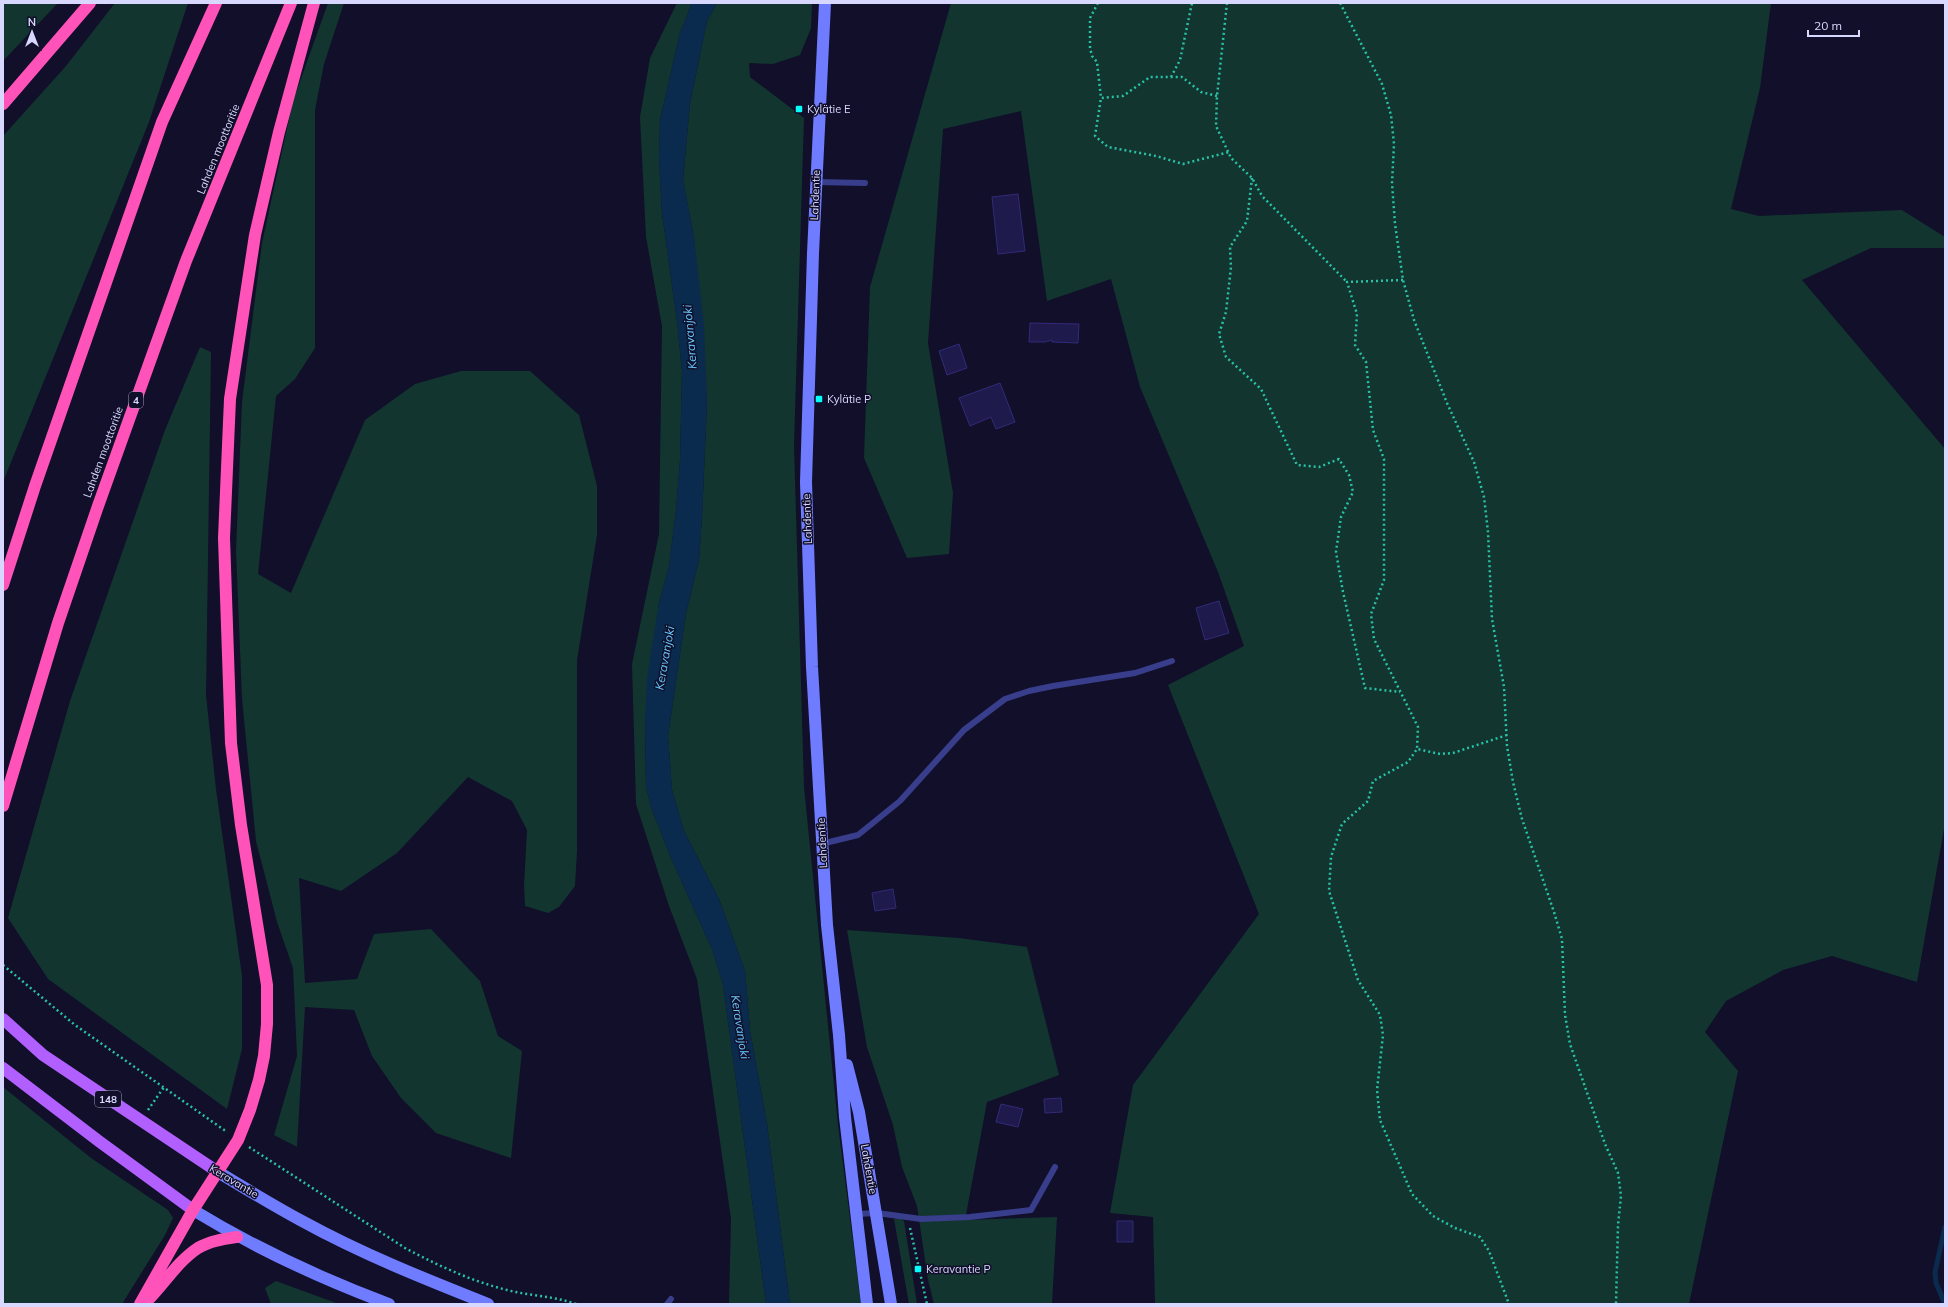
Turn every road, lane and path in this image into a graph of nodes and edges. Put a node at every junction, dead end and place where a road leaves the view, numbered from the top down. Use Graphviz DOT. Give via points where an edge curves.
graph roads {
  1 [pos="90,3"];
  2 [pos="216,3"];
  3 [pos="291,3"];
  4 [pos="314,3"];
  5 [pos="825,3"];
  6 [pos="1098,3"];
  7 [pos="1192,3"];
  8 [pos="1227,3"];
  9 [pos="1340,3"];
  10 [pos="1171,77"];
  11 [pos="1217,96"];
  12 [pos="1101,98"];
  13 [pos="3,104"];
  14 [pos="1228,152"];
  15 [pos="1252,178"];
  16 [pos="816,182"];
  17 [pos="865,184"];
  18 [pos="1403,280"];
  19 [pos="1348,282"];
  20 [pos="3,585"];
  21 [pos="1172,661"];
  22 [pos="1400,692"];
  23 [pos="1507,734"];
  24 [pos="1417,749"];
  25 [pos="3,806"];
  26 [pos="821,844"];
  27 [pos="3,965"];
  28 [pos="3,1019"];
  29 [pos="839,1035"];
  30 [pos="3,1068"];
  31 [pos="164,1088"];
  32 [pos="141,1121"];
  33 [pos="226,1131"];
  34 [pos="262,1156"];
  35 [pos="1055,1167"];
  36 [pos="218,1172"];
  37 [pos="193,1210"];
  38 [pos="877,1213"];
  39 [pos="856,1214"];
  40 [pos="907,1216"];
  41 [pos="237,1237"];
  42 [pos="140,1304"];
  43 [pos="144,1304"];
  44 [pos="389,1304"];
  45 [pos="488,1304"];
  46 [pos="576,1304"];
  47 [pos="867,1304"];
  48 [pos="891,1304"];
  49 [pos="927,1304"];
  50 [pos="1508,1304"];
  51 [pos="1616,1304"];
  1 -- 13 [label="highway"];
  2 -- 20 [label="highway" via="162,122"];
  3 -- 25 [label="highway, Lahden moottoritie / 4" via="186,261 98,506 58,623"];
  4 -- 36 [label="highway" via="279,132 255,235 230,399 224,538 231,743 241,825 267,985 267,1024 259,1080 250,1110 238,1140"];
  5 -- 16 [label="main road, Lahdentie"];
  6 -- 12 [label="path" via="1090,18 1090,48 1097,62"];
  7 -- 10 [label="path" via="1180,60"];
  8 -- 11 [label="path"];
  9 -- 18 [label="path" via="1382,84 1391,114 1394,144 1394,217"];
  10 -- 11 [label="path" via="1182,77 1201,92"];
  10 -- 12 [label="path" via="1150,77 1123,96"];
  11 -- 14 [label="path" via="1216,126"];
  12 -- 14 [label="path" via="1095,136 1108,147 1183,164"];
  14 -- 15 [label="path"];
  15 -- 19 [label="path" via="1262,196"];
  15 -- 22 [label="path" via="1247,221 1230,247 1231,267 1226,312 1218,334 1226,357 1261,389 1297,466 1319,467 1339,459 1349,475 1352,492 1341,517 1336,552 1360,668 1365,688"];
  16 -- 17 [label="lane"];
  16 -- 26 [label="main road, Lahdentie" via="806,482"];
  18 -- 19 [label="path"];
  18 -- 23 [label="path" via="1414,320 1474,462 1484,497 1492,619 1504,687"];
  19 -- 22 [label="path" via="1357,314 1355,345 1366,362 1373,430 1384,459 1384,580 1371,614 1374,639"];
  21 -- 26 [label="lane" via="1135,673 1053,686 1005,699 964,730 900,801 858,835"];
  22 -- 24 [label="path" via="1418,727"];
  23 -- 24 [label="path" via="1453,753 1440,754"];
  23 -- 51 [label="path" via="1513,782 1522,819 1562,939 1565,1015 1570,1044 1605,1144 1618,1173 1622,1196 1618,1225"];
  24 -- 50 [label="path" via="1408,762 1373,781 1368,801 1342,824 1331,857 1329,891 1358,980 1380,1015 1383,1035 1377,1090 1380,1120 1412,1194 1433,1216 1480,1237 1489,1251"];
  26 -- 29 [label="main road, Lahdentie" via="826,924"];
  27 -- 31 [label="path" via="75,1025"];
  28 -- 32 [label="main road, Keravantie / 148" via="43,1054"];
  29 -- 38 [label="main road, Lahdentie" via="859,1112"];
  29 -- 39 [label="main road, Lahdentie" via="844,1117"];
  30 -- 37 [label="main road"];
  31 -- 32 [label="path"];
  31 -- 33 [label="path"];
  32 -- 36 [label="main road, Keravantie / 148"];
  34 -- 46 [label="path" via="431,1262 508,1291"];
  35 -- 40 [label="lane" via="1031,1210 970,1217 921,1219"];
  36 -- 37 [label="highway"];
  36 -- 45 [label="main road, Keravantie / 148" via="303,1222 425,1279"];
  37 -- 41 [label="main road"];
  37 -- 42 [label="highway"];
  38 -- 39 [label="lane"];
  38 -- 40 [label="lane"];
  38 -- 48 [label="main road, Lahdentie"];
  39 -- 47 [label="main road, Lahdentie"];
  40 -- 49 [label="path"];
  41 -- 43 [label="highway" via="198,1248"];
  41 -- 44 [label="main road" via="293,1265"];
}
